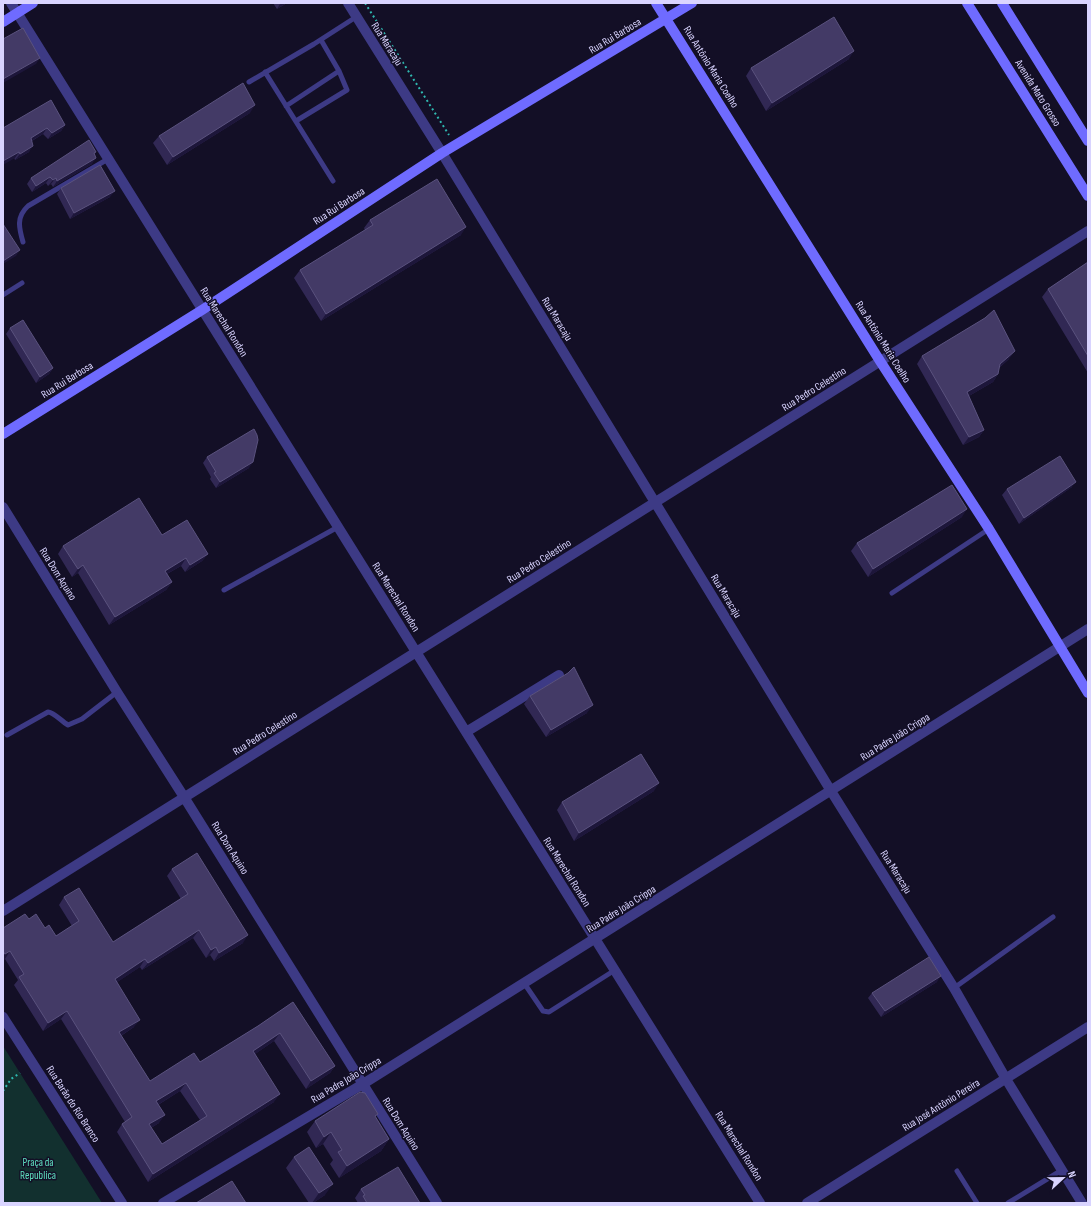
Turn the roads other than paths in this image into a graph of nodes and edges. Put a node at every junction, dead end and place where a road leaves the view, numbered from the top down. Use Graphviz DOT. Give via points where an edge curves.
graph roads {
  1 [pos="11,3"];
  2 [pos="33,3"];
  3 [pos="348,3"];
  4 [pos="656,3"];
  5 [pos="692,3"];
  6 [pos="967,3"];
  7 [pos="1002,3"];
  8 [pos="17,13"];
  9 [pos="356,17"];
  10 [pos="666,19"];
  11 [pos="3,22"];
  12 [pos="321,40"];
  13 [pos="339,71"];
  14 [pos="265,72"];
  15 [pos="249,82"];
  16 [pos="286,106"];
  17 [pos="296,121"];
  18 [pos="1088,141"];
  19 [pos="442,153"];
  20 [pos="108,159"];
  21 [pos="334,181"];
  22 [pos="1088,196"];
  23 [pos="1088,231"];
  24 [pos="23,242"];
  25 [pos="22,283"];
  26 [pos="3,295"];
  27 [pos="202,310"];
  28 [pos="880,361"];
  29 [pos="3,434"];
  30 [pos="655,502"];
  31 [pos="3,507"];
  32 [pos="338,527"];
  33 [pos="989,529"];
  34 [pos="224,590"];
  35 [pos="892,593"];
  36 [pos="1088,629"];
  37 [pos="1060,648"];
  38 [pos="416,652"];
  39 [pos="559,675"];
  40 [pos="117,692"];
  41 [pos="1088,693"];
  42 [pos="466,732"];
  43 [pos="7,735"];
  44 [pos="831,791"];
  45 [pos="184,797"];
  46 [pos="3,911"];
  47 [pos="1052,917"];
  48 [pos="595,939"];
  49 [pos="614,970"];
  50 [pos="524,983"];
  51 [pos="954,988"];
  52 [pos="3,1017"];
  53 [pos="1088,1028"];
  54 [pos="1006,1079"];
  55 [pos="363,1084"];
  56 [pos="1062,1170"];
  57 [pos="957,1171"];
  58 [pos="122,1203"];
  59 [pos="163,1203"];
  60 [pos="437,1203"];
  61 [pos="760,1203"];
  62 [pos="807,1203"];
  63 [pos="977,1203"];
  64 [pos="1008,1203"];
  65 [pos="1082,1203"];
  1 -- 8 [label="street, Rua Marechal Rondon"];
  2 -- 8 [label="street"];
  3 -- 9 [label="street, Rua Maracaju"];
  4 -- 10 [label="street, Rua Antônio Maria Coelho"];
  5 -- 10 [label="street, Rua Rui Barbosa"];
  6 -- 22 [label="street, Avenida Mato Grosso"];
  7 -- 18 [label="street, Avenida Mato Grosso"];
  8 -- 11 [label="street"];
  8 -- 20 [label="street, Rua Marechal Rondon"];
  9 -- 12 [label="lane"];
  9 -- 19 [label="street, Rua Maracaju"];
  10 -- 19 [label="street, Rua Rui Barbosa"];
  10 -- 28 [label="street, Rua Antônio Maria Coelho"];
  12 -- 13 [label="lane"];
  12 -- 14 [label="lane"];
  13 -- 16 [label="lane"];
  13 -- 17 [label="lane" via="347,90"];
  14 -- 15 [label="lane"];
  14 -- 16 [label="lane"];
  16 -- 17 [label="lane"];
  17 -- 21 [label="lane"];
  19 -- 27 [label="street, Rua Rui Barbosa"];
  19 -- 30 [label="street, Rua Maracaju"];
  20 -- 24 [label="lane" via="23,210 19,218"];
  20 -- 27 [label="street, Rua Marechal Rondon"];
  23 -- 28 [label="street, Rua Pedro Celestino"];
  25 -- 26 [label="lane"];
  27 -- 29 [label="street, Rua Rui Barbosa"];
  27 -- 32 [label="street, Rua Marechal Rondon"];
  28 -- 30 [label="street, Rua Pedro Celestino"];
  28 -- 33 [label="street, Rua Antônio Maria Coelho"];
  30 -- 38 [label="street, Rua Pedro Celestino"];
  30 -- 44 [label="street, Rua Maracaju"];
  31 -- 40 [label="street, Rua Dom Aquino"];
  32 -- 34 [label="lane"];
  32 -- 38 [label="street, Rua Marechal Rondon"];
  33 -- 35 [label="lane"];
  33 -- 37 [label="street, Rua Antônio Maria Coelho"];
  36 -- 37 [label="street, Rua Padre João Crippa"];
  37 -- 41 [label="street, Rua Antônio Maria Coelho"];
  37 -- 44 [label="street, Rua Padre João Crippa"];
  38 -- 42 [label="street, Rua Marechal Rondon"];
  38 -- 45 [label="street, Rua Pedro Celestino"];
  39 -- 42 [label="street"];
  40 -- 43 [label="lane" via="77,722 68,725 52,712 48,712"];
  40 -- 45 [label="street, Rua Dom Aquino"];
  42 -- 48 [label="street, Rua Marechal Rondon"];
  44 -- 48 [label="street, Rua Padre João Crippa"];
  44 -- 51 [label="street, Rua Maracaju"];
  45 -- 46 [label="street, Rua Pedro Celestino"];
  45 -- 55 [label="street, Rua Dom Aquino"];
  47 -- 51 [label="lane"];
  48 -- 49 [label="street, Rua Marechal Rondon"];
  48 -- 50 [label="street, Rua Padre João Crippa"];
  49 -- 50 [label="lane" via="549,1012 543,1011"];
  49 -- 61 [label="street, Rua Marechal Rondon"];
  50 -- 55 [label="street, Rua Padre João Crippa"];
  51 -- 54 [label="street, Rua Maracaju"];
  52 -- 58 [label="street, Rua Barão do Rio Branco"];
  53 -- 54 [label="street, Rua José Antônio Pereira"];
  54 -- 56 [label="street, Rua Maracaju"];
  54 -- 62 [label="street, Rua José Antônio Pereira"];
  55 -- 59 [label="street, Rua Padre João Crippa"];
  55 -- 60 [label="street, Rua Dom Aquino"];
  56 -- 64 [label="lane"];
  56 -- 65 [label="street, Rua Maracaju"];
  57 -- 63 [label="lane"];
}
